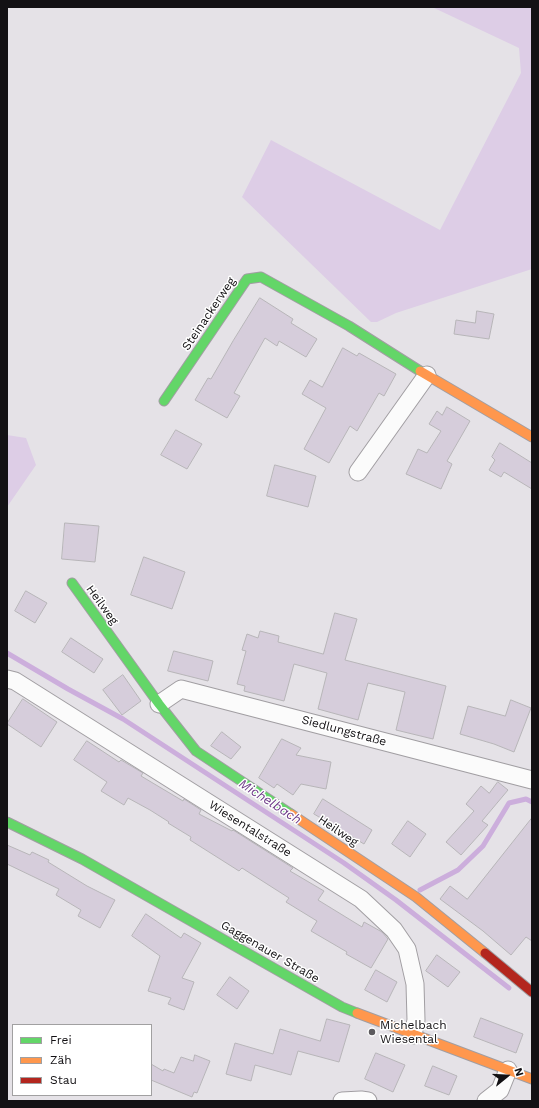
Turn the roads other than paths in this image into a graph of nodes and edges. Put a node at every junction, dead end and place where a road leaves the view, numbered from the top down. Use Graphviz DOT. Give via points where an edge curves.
graph roads {
  1 [pos="427,375"];
  2 [pos="164,401"];
  3 [pos="532,437"];
  4 [pos="358,472"];
  5 [pos="72,583"];
  6 [pos="7,679"];
  7 [pos="159,704"];
  8 [pos="532,780"];
  9 [pos="7,822"];
  10 [pos="532,992"];
  11 [pos="413,1035"];
  12 [pos="508,1070"];
  13 [pos="532,1079"];
  14 [pos="342,1101"];
  15 [pos="368,1101"];
  16 [pos="486,1101"];
  1 -- 2 [label="street, Steinackerweg" via="373,340 261,277 247,279"];
  1 -- 3 [label="street, Steinackerweg"];
  1 -- 4 [label="street"];
  5 -- 7 [label="street, Heilweg"];
  6 -- 11 [label="street, Wiesentalstraße" via="22,685 361,899 394,930 407,949 415,984 416,1020"];
  7 -- 8 [label="street, Siedlungstraße" via="181,689"];
  7 -- 10 [label="street, Heilweg" via="196,751 416,897"];
  9 -- 11 [label="street, Gaggenauer Straße" via="82,859 342,1007"];
  11 -- 12 [label="street, Gaggenauer Straße"];
  12 -- 13 [label="street, Gaggenauer Straße"];
  12 -- 16 [label="street" via="500,1090"];
  14 -- 15 [label="street"];
}
